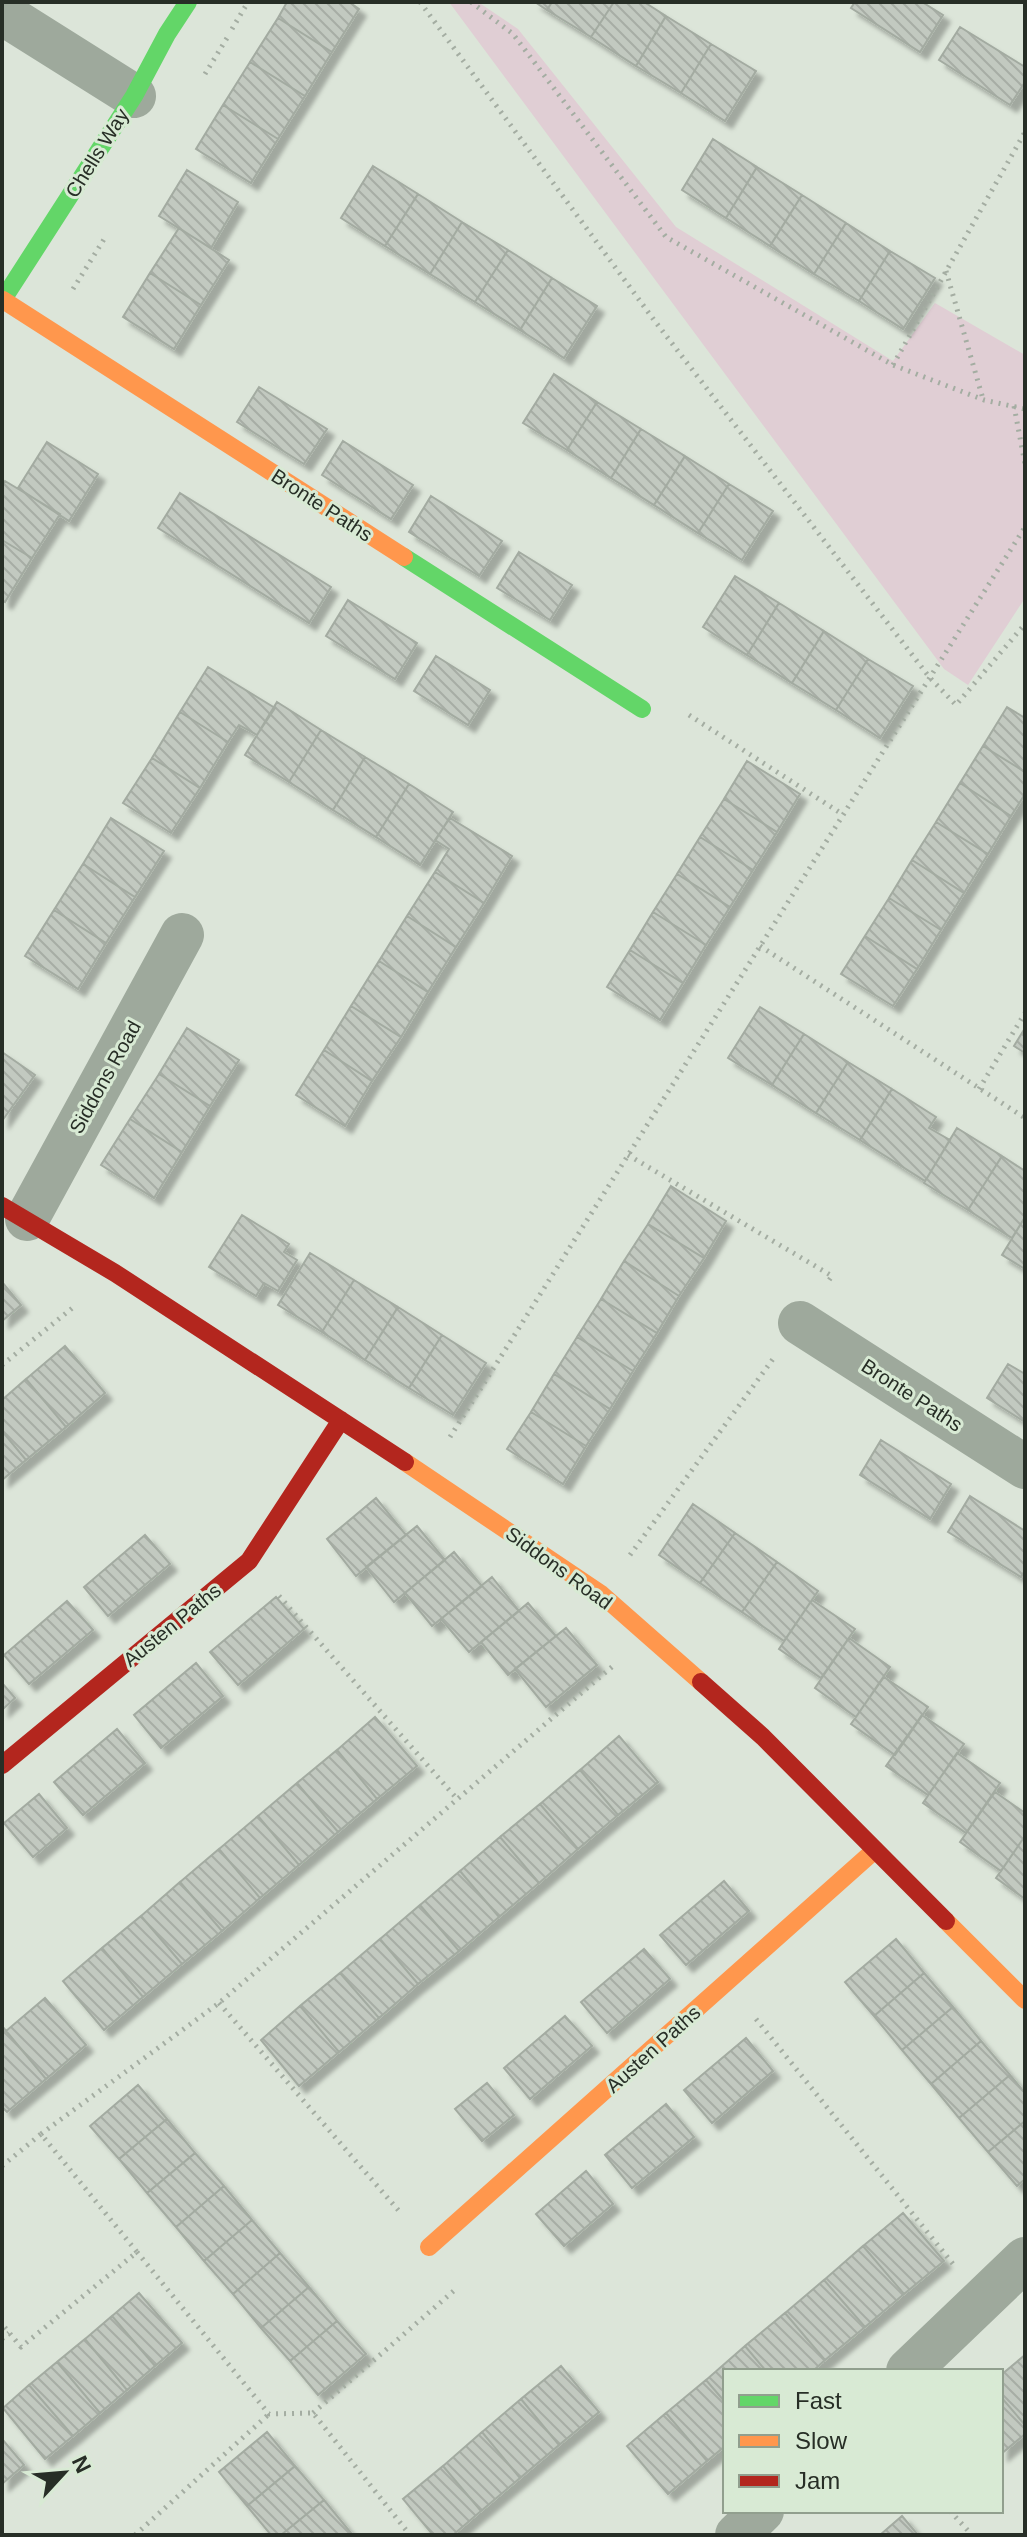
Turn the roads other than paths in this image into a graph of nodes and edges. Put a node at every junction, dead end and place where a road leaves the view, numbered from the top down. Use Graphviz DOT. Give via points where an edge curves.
graph roads {
  1 [pos="188,2"];
  2 [pos="2,13"];
  3 [pos="134,96"];
  4 [pos="2,301"];
  5 [pos="642,709"];
  6 [pos="182,935"];
  7 [pos="15,1212"];
  8 [pos="800,1323"];
  9 [pos="341,1420"];
  10 [pos="1025,1467"];
  11 [pos="2,1765"];
  12 [pos="875,1850"];
  13 [pos="1025,2000"];
  14 [pos="429,2247"];
  15 [pos="1025,2259"];
  16 [pos="910,2369"];
  17 [pos="760,2513"];
  18 [pos="737,2535"];
  1 -- 3 [label="street, Chells Way"];
  2 -- 3 [label="street"];
  3 -- 4 [label="street, Chells Way"];
  4 -- 5 [label="street, Bronte Paths"];
  6 -- 7 [label="street, Siddons Road"];
  7 -- 9 [label="street, Siddons Road"];
  8 -- 10 [label="street, Bronte Paths"];
  9 -- 11 [label="street, Austen Paths" via="249,1561"];
  9 -- 12 [label="street, Siddons Road" via="601,1594 763,1737"];
  12 -- 13 [label="street, Siddons Road"];
  12 -- 14 [label="street, Austen Paths"];
  15 -- 16 [label="street"];
  17 -- 18 [label="street"];
}
